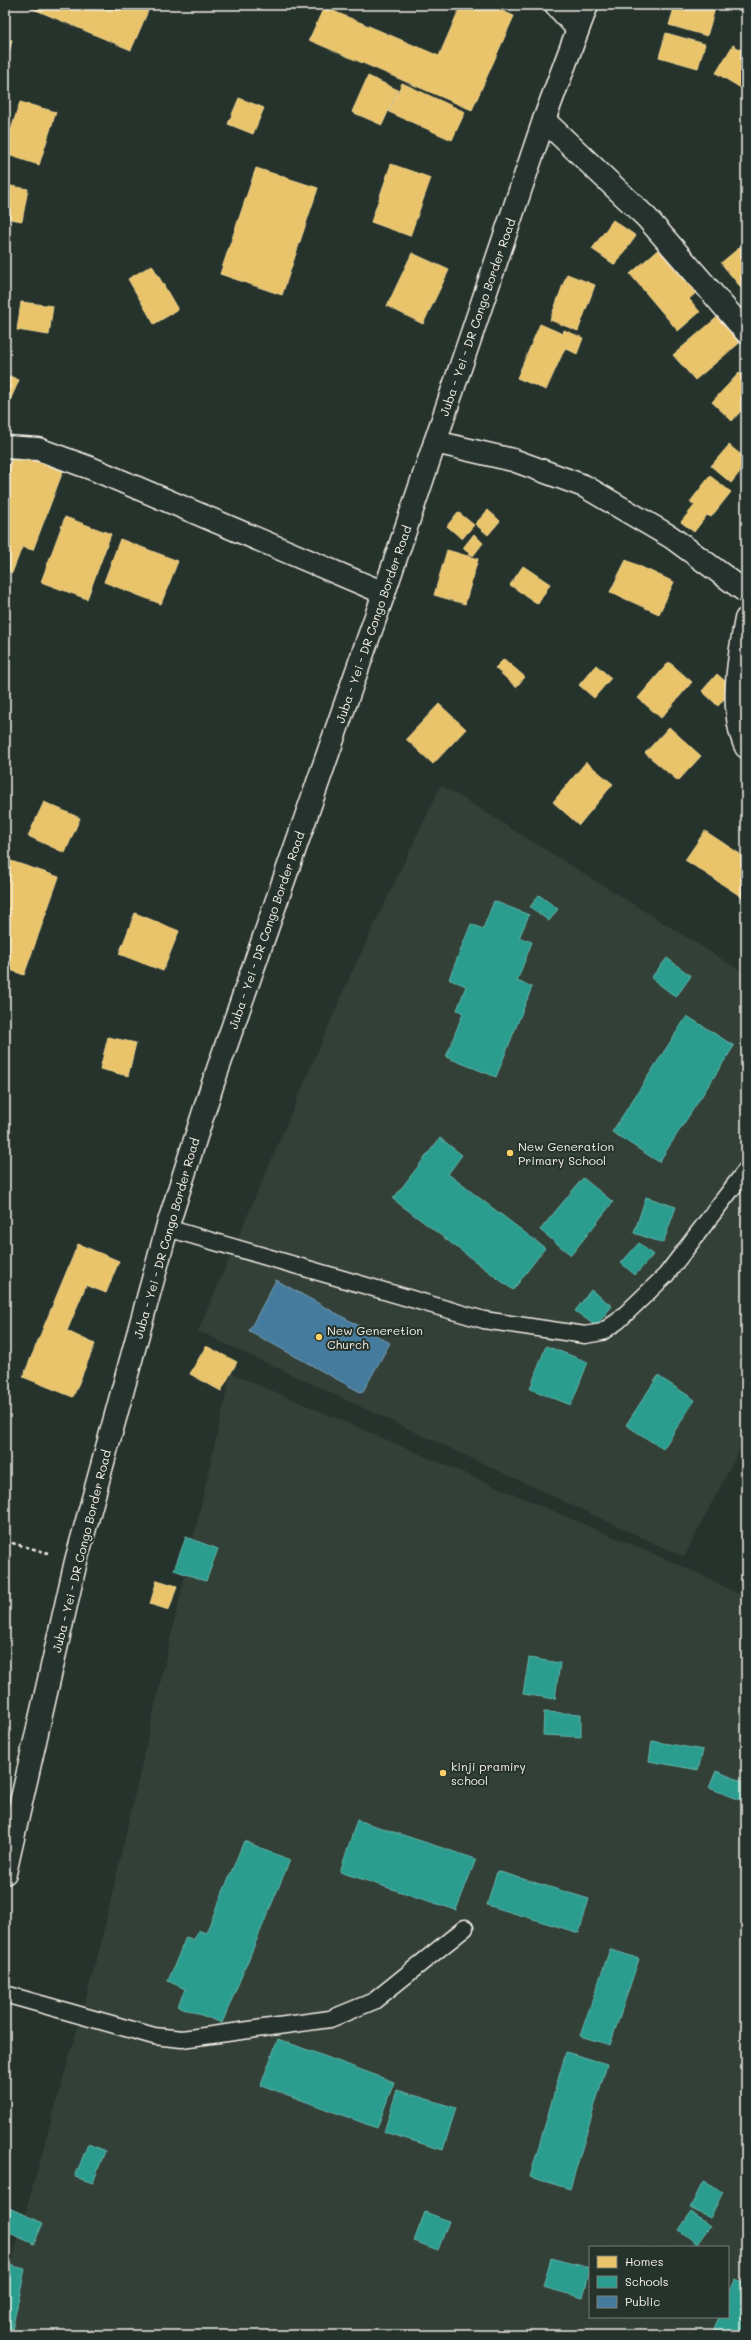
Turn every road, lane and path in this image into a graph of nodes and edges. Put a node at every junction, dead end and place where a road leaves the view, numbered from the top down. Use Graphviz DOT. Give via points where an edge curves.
graph roads {
  1 [pos="556,5"];
  2 [pos="587,5"];
  3 [pos="578,29"];
  4 [pos="544,120"];
  5 [pos="746,332"];
  6 [pos="435,442"];
  7 [pos="5,447"];
  8 [pos="746,592"];
  9 [pos="384,593"];
  10 [pos="746,619"];
  11 [pos="746,747"];
  12 [pos="746,1170"];
  13 [pos="167,1228"];
  14 [pos="5,1541"];
  15 [pos="76,1561"];
  16 [pos="5,1873"];
  17 [pos="465,1928"];
  18 [pos="5,1994"];
  1 -- 3 [label="main road"];
  2 -- 3 [label="main road, Juba - Yei - DR Congo Border Road"];
  3 -- 4 [label="main road, Juba - Yei - DR Congo Border Road"];
  4 -- 5 [label="main road" via="647,218"];
  4 -- 6 [label="main road, Juba - Yei - DR Congo Border Road"];
  6 -- 8 [label="main road" via="512,460 584,486 671,537"];
  6 -- 9 [label="main road, Juba - Yei - DR Congo Border Road"];
  7 -- 9 [label="main road" via="38,449 93,469"];
  9 -- 13 [label="main road, Juba - Yei - DR Congo Border Road" via="212,1086"];
  10 -- 11 [label="main road" via="739,655 736,695"];
  12 -- 13 [label="lane" via="666,1275 618,1321 602,1332 585,1335 484,1320"];
  13 -- 15 [label="main road, Juba - Yei - DR Congo Border Road"];
  14 -- 15 [label="path"];
  15 -- 16 [label="main road, Juba - Yei - DR Congo Border Road"];
  17 -- 18 [label="lane" via="374,2001 330,2019 182,2040 154,2036"];
}
